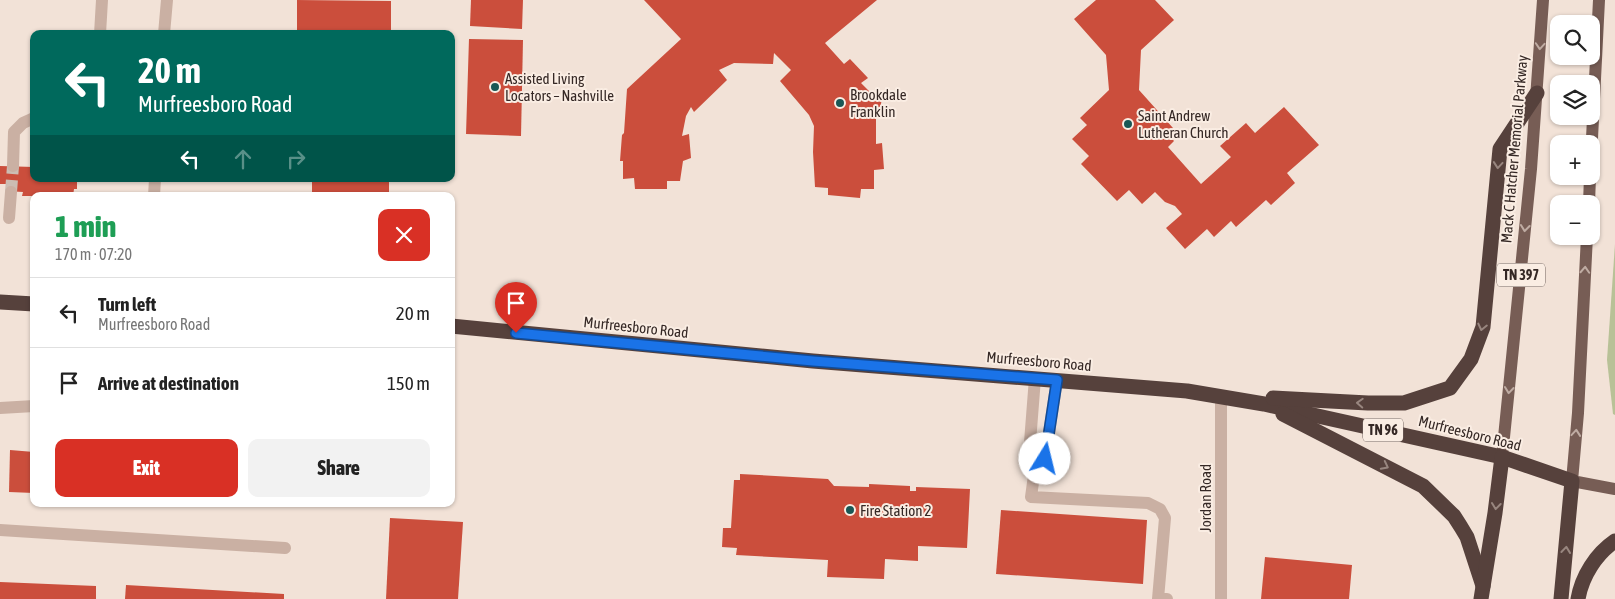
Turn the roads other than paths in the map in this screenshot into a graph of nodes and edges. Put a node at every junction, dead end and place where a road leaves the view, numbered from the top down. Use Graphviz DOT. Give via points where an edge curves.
graph roads {
  1 [pos="102,0"];
  2 [pos="167,0"];
  3 [pos="1543,0"];
  4 [pos="1599,0"];
  5 [pos="100,30"];
  6 [pos="164,30"];
  7 [pos="1537,93"];
  8 [pos="30,120"];
  9 [pos="1592,135"];
  10 [pos="13,166"];
  11 [pos="11,192"];
  12 [pos="8,218"];
  13 [pos="1587,245"];
  14 [pos="0,302"];
  15 [pos="30,304"];
  16 [pos="455,326"];
  17 [pos="1035,378"];
  18 [pos="1057,380"];
  19 [pos="1221,396"];
  20 [pos="1264,404"];
  21 [pos="30,406"];
  22 [pos="0,408"];
  23 [pos="1502,457"];
  24 [pos="1035,468"];
  25 [pos="1572,481"];
  26 [pos="1615,489"];
  27 [pos="0,530"];
  28 [pos="1615,541"];
  29 [pos="285,548"];
  30 [pos="1482,592"];
  31 [pos="1167,599"];
  32 [pos="1221,599"];
  33 [pos="1561,599"];
  34 [pos="1578,599"];
  1 -- 5 [label="street"];
  2 -- 6 [label="street"];
  3 -- 7 [label="main road, Mack C Hatcher Memorial Parkway / TN 397, one-way"];
  4 -- 9 [label="main road"];
  7 -- 19 [label="highway, one-way" via="1500,149 1483,327 1471,359 1450,388 1404,403"];
  7 -- 23 [label="main road, Mack C Hatcher Memorial Parkway / TN 397, one-way"];
  8 -- 10 [label="street" via="14,132"];
  11 -- 12 [label="street"];
  25 -- 13 [label="main road, one-way"];
  14 -- 15 [label="highway"];
  16 -- 17 [label="highway, Murfreesboro Road / TN 96" via="823,362"];
  17 -- 18 [label="highway, Murfreesboro Road / TN 96"];
  17 -- 24 [label="street" via="1029,456"];
  18 -- 19 [label="highway, Murfreesboro Road / TN 96"];
  18 -- 24 [label="street" via="1045,459"];
  19 -- 20 [label="highway, Murfreesboro Road / TN 96"];
  19 -- 32 [label="street, Jordan Road"];
  20 -- 23 [label="highway, Murfreesboro Road / TN 96"];
  20 -- 30 [label="highway, one-way" via="1423,486 1461,526"];
  21 -- 22 [label="street"];
  23 -- 25 [label="highway, Murfreesboro Road / TN 96"];
  23 -- 30 [label="highway, Mack C Hatcher Memorial Parkway / TN 397, one-way"];
  24 -- 31 [label="street" via="1030,497 1148,503 1160,509 1165,518 1158,598"];
  25 -- 26 [label="main road, Murfreesboro Road / TN 96"];
  33 -- 25 [label="highway, one-way"];
  27 -- 29 [label="street"];
  28 -- 34 [label="highway" via="1606,547 1589,569"];
}
